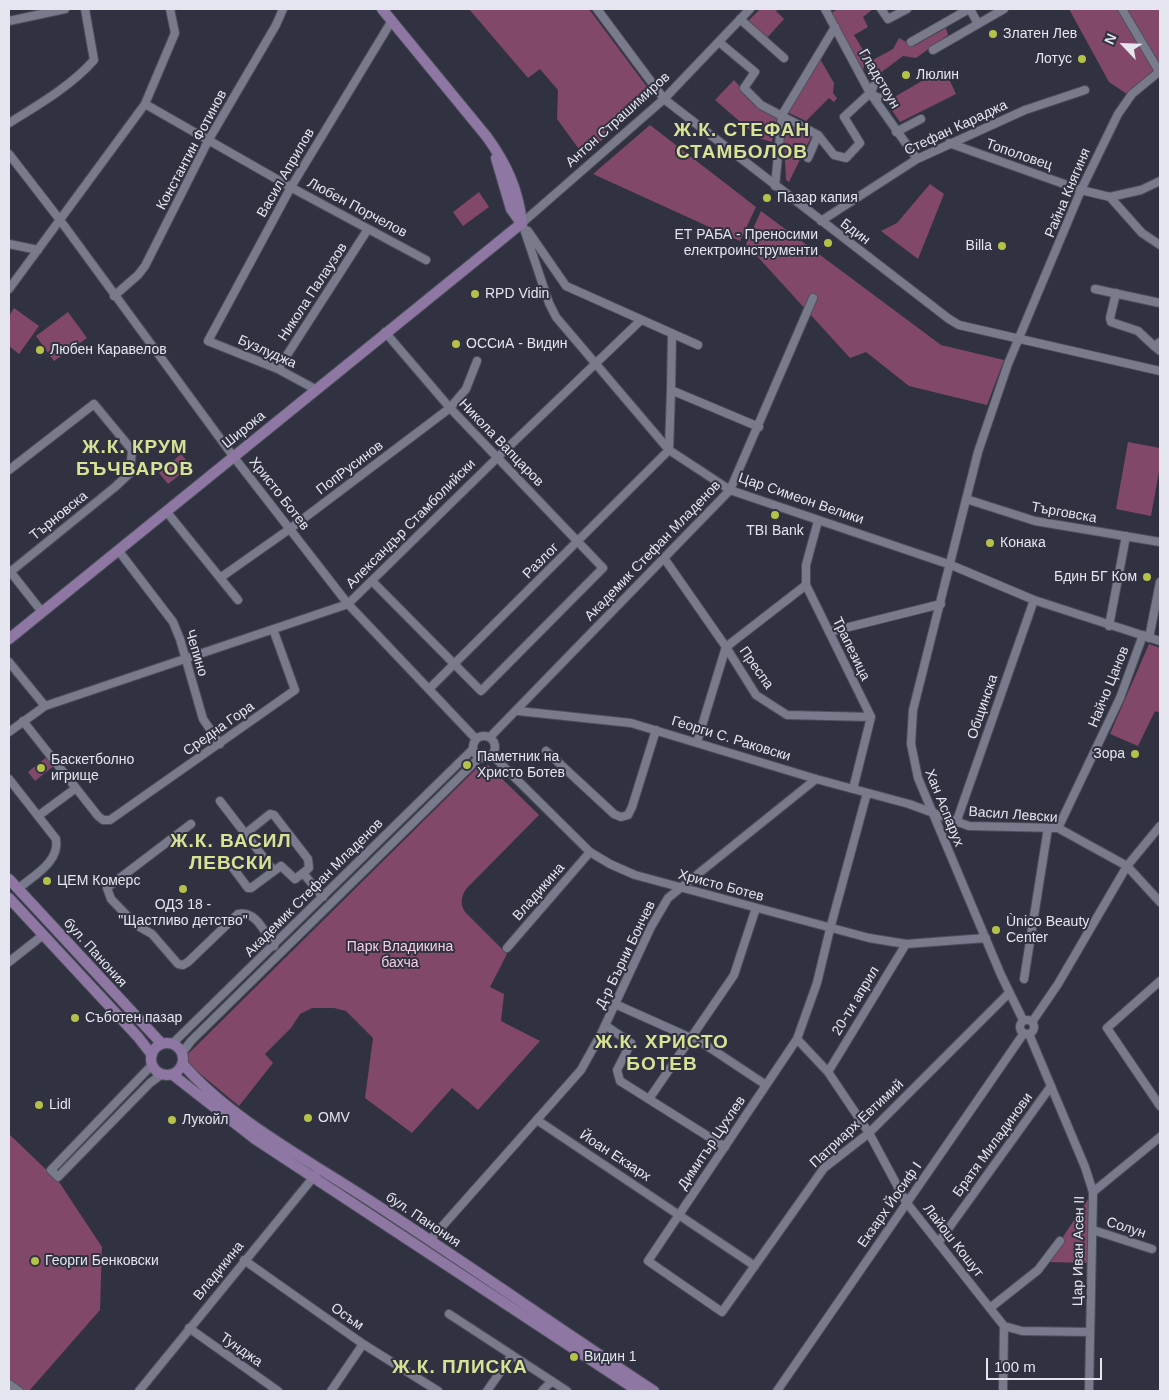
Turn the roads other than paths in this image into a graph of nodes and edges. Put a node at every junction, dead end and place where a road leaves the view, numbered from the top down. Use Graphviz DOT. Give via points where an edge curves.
graph roads {
  1 [pos="65,9"];
  2 [pos="85,9"];
  3 [pos="170,9"];
  4 [pos="283,9"];
  5 [pos="382,9"];
  6 [pos="597,9"];
  7 [pos="750,9"];
  8 [pos="825,9"];
  9 [pos="881,9"];
  10 [pos="908,9"];
  11 [pos="969,9"];
  12 [pos="1004,9"];
  13 [pos="1122,9"];
  14 [pos="740,19"];
  15 [pos="9,21"];
  16 [pos="391,22"];
  17 [pos="978,24"];
  18 [pos="835,27"];
  19 [pos="720,42"];
  20 [pos="911,42"];
  21 [pos="933,50"];
  22 [pos="784,58"];
  23 [pos="1160,72"];
  24 [pos="878,78"];
  25 [pos="1085,90"];
  26 [pos="870,93"];
  27 [pos="889,95"];
  28 [pos="664,99"];
  29 [pos="145,104"];
  30 [pos="782,115"];
  31 [pos="921,119"];
  32 [pos="9,123"];
  33 [pos="896,132"];
  34 [pos="818,135"];
  35 [pos="208,140"];
  36 [pos="949,143"];
  37 [pos="9,154"];
  38 [pos="808,158"];
  39 [pos="917,159"];
  40 [pos="1160,181"];
  41 [pos="775,186"];
  42 [pos="292,188"];
  43 [pos="1080,190"];
  44 [pos="1110,198"];
  45 [pos="60,220"];
  46 [pos="821,221"];
  47 [pos="522,223"];
  48 [pos="368,229"];
  49 [pos="496,242"];
  50 [pos="9,244"];
  51 [pos="1160,245"];
  52 [pos="38,250"];
  53 [pos="426,260"];
  54 [pos="9,289"];
  55 [pos="1095,289"];
  56 [pos="1116,293"];
  57 [pos="114,296"];
  58 [pos="814,298"];
  59 [pos="1160,303"];
  60 [pos="641,320"];
  61 [pos="385,332"];
  62 [pos="672,334"];
  63 [pos="1019,338"];
  64 [pos="208,341"];
  65 [pos="698,345"];
  66 [pos="1158,346"];
  67 [pos="477,361"];
  68 [pos="595,362"];
  69 [pos="278,369"];
  70 [pos="1160,371"];
  71 [pos="315,389"];
  72 [pos="671,390"];
  73 [pos="450,408"];
  74 [pos="759,427"];
  75 [pos="669,450"];
  76 [pos="233,456"];
  77 [pos="498,457"];
  78 [pos="9,470"];
  79 [pos="730,490"];
  80 [pos="966,499"];
  81 [pos="166,511"];
  82 [pos="818,521"];
  83 [pos="291,528"];
  84 [pos="1126,536"];
  85 [pos="578,542"];
  86 [pos="1160,542"];
  87 [pos="118,550"];
  88 [pos="664,558"];
  89 [pos="951,564"];
  90 [pos="9,571"];
  91 [pos="220,578"];
  92 [pos="372,581"];
  93 [pos="1160,582"];
  94 [pos="806,585"];
  95 [pos="238,600"];
  96 [pos="1034,600"];
  97 [pos="348,604"];
  98 [pos="941,604"];
  99 [pos="42,612"];
  100 [pos="1109,626"];
  101 [pos="273,629"];
  102 [pos="829,632"];
  103 [pos="1146,637"];
  104 [pos="9,639"];
  105 [pos="1160,641"];
  106 [pos="726,647"];
  107 [pos="186,657"];
  108 [pos="9,662"];
  109 [pos="455,664"];
  110 [pos="429,689"];
  111 [pos="46,706"];
  112 [pos="518,711"];
  113 [pos="871,716"];
  114 [pos="23,721"];
  115 [pos="656,730"];
  116 [pos="9,732"];
  117 [pos="490,738"];
  118 [pos="476,739"];
  119 [pos="697,742"];
  120 [pos="220,744"];
  121 [pos="473,749"];
  122 [pos="546,751"];
  123 [pos="492,755"];
  124 [pos="480,757"];
  125 [pos="9,779"];
  126 [pos="816,779"];
  127 [pos="76,788"];
  128 [pos="853,789"];
  129 [pos="867,793"];
  130 [pos="220,801"];
  131 [pos="931,812"];
  132 [pos="38,816"];
  133 [pos="956,823"];
  134 [pos="191,824"];
  135 [pos="1160,826"];
  136 [pos="1048,828"];
  137 [pos="1058,828"];
  138 [pos="245,834"];
  139 [pos="590,852"];
  140 [pos="230,864"];
  141 [pos="1127,866"];
  142 [pos="274,871"];
  143 [pos="303,873"];
  144 [pos="9,879"];
  145 [pos="680,888"];
  146 [pos="18,889"];
  147 [pos="323,897"];
  148 [pos="9,898"];
  149 [pos="1160,902"];
  150 [pos="756,908"];
  151 [pos="830,929"];
  152 [pos="43,935"];
  153 [pos="986,938"];
  154 [pos="906,944"];
  155 [pos="274,946"];
  156 [pos="507,948"];
  157 [pos="9,962"];
  158 [pos="1024,979"];
  159 [pos="1160,982"];
  160 [pos="1009,993"];
  161 [pos="615,1004"];
  162 [pos="1023,1020"];
  163 [pos="1032,1022"];
  164 [pos="605,1025"];
  165 [pos="1027,1033"];
  166 [pos="692,1037"];
  167 [pos="797,1039"];
  168 [pos="167,1044"];
  169 [pos="182,1053"];
  170 [pos="152,1060"];
  171 [pos="183,1064"];
  172 [pos="828,1072"];
  173 [pos="162,1074"];
  174 [pos="173,1075"];
  175 [pos="766,1085"];
  176 [pos="1051,1086"];
  177 [pos="649,1099"];
  178 [pos="1160,1106"];
  179 [pos="537,1120"];
  180 [pos="869,1133"];
  181 [pos="1160,1137"];
  182 [pos="725,1147"];
  183 [pos="322,1169"];
  184 [pos="312,1177"];
  185 [pos="1093,1192"];
  186 [pos="906,1202"];
  187 [pos="679,1214"];
  188 [pos="1093,1230"];
  189 [pos="430,1240"];
  190 [pos="1060,1242"];
  191 [pos="938,1243"];
  192 [pos="1152,1249"];
  193 [pos="244,1260"];
  194 [pos="755,1266"];
  195 [pos="990,1308"];
  196 [pos="722,1312"];
  197 [pos="449,1314"];
  198 [pos="189,1328"];
  199 [pos="1008,1328"];
  200 [pos="1090,1332"];
  201 [pos="363,1344"];
  202 [pos="512,1355"];
  203 [pos="552,1381"];
  204 [pos="9,1384"];
  205 [pos="19,1391"];
  206 [pos="139,1391"];
  207 [pos="278,1391"];
  208 [pos="331,1391"];
  209 [pos="438,1391"];
  210 [pos="487,1391"];
  211 [pos="542,1391"];
  212 [pos="567,1391"];
  213 [pos="638,1391"];
  214 [pos="654,1391"];
  215 [pos="777,1391"];
  216 [pos="1003,1391"];
  217 [pos="1089,1391"];
  1 -- 15 [label="street"];
  2 -- 32 [label="street" via="94,60 37,106"];
  3 -- 29 [label="street" via="175,33"];
  4 -- 35 [label="street, Константин Фотинов"];
  5 -- 16 [label="main road, Цар Симеон Велики"];
  6 -- 28 [label="street, Бдин"];
  7 -- 14 [label="street, Антон Страшимиров"];
  8 -- 18 [label="street, Гладстоун"];
  9 -- 10 [label="street" via="888,19"];
  11 -- 17 [label="street"];
  11 -- 20 [label="street"];
  12 -- 17 [label="street"];
  13 -- 23 [label="street"];
  14 -- 19 [label="street, Антон Страшимиров"];
  14 -- 22 [label="street"];
  16 -- 42 [label="street, Васил Априлов"];
  16 -- 47 [label="main road, Цар Симеон Велики" via="488,137 512,178"];
  17 -- 21 [label="street"];
  18 -- 26 [label="street, Гладстоун"];
  18 -- 30 [label="street"];
  19 -- 28 [label="street, Антон Страшимиров"];
  19 -- 30 [label="street" via="755,72 744,88 761,105"];
  23 -- 43 [label="street, Райна Княгиня" via="1127,100"];
  24 -- 26 [label="street"];
  25 -- 36 [label="street, Стефан Караджа" via="1025,110"];
  26 -- 27 [label="street" via="878,98"];
  26 -- 33 [label="street, Гладстоун"];
  26 -- 34 [label="street" via="844,116 860,143 846,158 834,155"];
  28 -- 41 [label="street, Бдин"];
  28 -- 47 [label="street, Антон Страшимиров"];
  29 -- 35 [label="street, Любен Порчелов"];
  29 -- 45 [label="street"];
  30 -- 34 [label="street"];
  30 -- 41 [label="street"];
  31 -- 33 [label="street"];
  33 -- 39 [label="street, Гладстоун"];
  34 -- 38 [label="street"];
  35 -- 42 [label="street, Любен Порчелов"];
  35 -- 57 [label="street, Константин Фотинов" via="144,266"];
  36 -- 39 [label="street, Стефан Караджа"];
  36 -- 43 [label="street, Тополовец"];
  37 -- 45 [label="street, Христо Ботев"];
  39 -- 46 [label="street, Стефан Караджа"];
  40 -- 44 [label="street"];
  41 -- 46 [label="street, Бдин"];
  42 -- 48 [label="street, Любен Порчелов"];
  42 -- 64 [label="street, Васил Априлов"];
  43 -- 44 [label="street, Тополовец"];
  43 -- 63 [label="street, Райна Княгиня"];
  44 -- 51 [label="street" via="1137,228"];
  45 -- 52 [label="street"];
  45 -- 57 [label="street, Христо Ботев"];
  46 -- 63 [label="street, Бдин" via="948,319 959,325"];
  47 -- 49 [label="main road, Антон Страшимиров"];
  47 -- 60 [label="street" via="566,286"];
  47 -- 68 [label="street, Цар Симеон Велики" via="549,304 567,331"];
  48 -- 53 [label="street, Любен Порчелов"];
  48 -- 69 [label="street, Никола Палаузов"];
  49 -- 61 [label="main road, Широка"];
  50 -- 52 [label="street"];
  52 -- 54 [label="street"];
  55 -- 56 [label="street"];
  56 -- 59 [label="street"];
  56 -- 66 [label="street" via="1111,322 1138,331"];
  57 -- 76 [label="street, Христо Ботев"];
  58 -- 74 [label="street, Академик Стефан Младенов"];
  60 -- 62 [label="street"];
  60 -- 68 [label="street, Александър Стамболийски"];
  61 -- 71 [label="main road, Широка"];
  61 -- 73 [label="street, Никола Вапцаров"];
  62 -- 65 [label="street"];
  62 -- 72 [label="street"];
  63 -- 70 [label="street, Бдин"];
  63 -- 80 [label="street, Райна Княгиня" via="988,418"];
  64 -- 69 [label="street, Бузлуджа"];
  67 -- 73 [label="street, ПопРусинов" via="466,389"];
  68 -- 75 [label="street, Цар Симеон Велики"];
  68 -- 77 [label="street, Александър Стамболийски"];
  69 -- 71 [label="street, Бузлуджа"];
  71 -- 76 [label="main road, Широка"];
  72 -- 74 [label="street"];
  72 -- 75 [label="street"];
  73 -- 77 [label="street, Никола Вапцаров"];
  73 -- 83 [label="street, ПопРусинов"];
  74 -- 79 [label="street, Академик Стефан Младенов"];
  75 -- 79 [label="street, Цар Симеон Велики"];
  75 -- 85 [label="street, Разлог"];
  76 -- 81 [label="main road, Широка"];
  76 -- 83 [label="street, Христо Ботев"];
  77 -- 85 [label="street, Никола Вапцаров"];
  77 -- 92 [label="street, Александър Стамболийски"];
  78 -- 90 [label="street, Търновска" via="94,404 132,450 130,473"];
  79 -- 82 [label="street, Цар Симеон Велики"];
  79 -- 88 [label="street, Академик Стефан Младенов"];
  80 -- 84 [label="street, Търговска" via="1035,521"];
  80 -- 89 [label="street, Хан Аспарух"];
  81 -- 87 [label="main road, Широка"];
  81 -- 91 [label="street"];
  82 -- 89 [label="street, Цар Симеон Велики"];
  82 -- 94 [label="street, Трапезица" via="806,565"];
  83 -- 91 [label="street, ПопРусинов"];
  83 -- 97 [label="street, Христо Ботев"];
  84 -- 86 [label="street, Търговска"];
  84 -- 100 [label="street"];
  85 -- 109 [label="street, Разлог"];
  85 -- 109 [label="street, Никола Вапцаров" via="604,568 482,691"];
  87 -- 99 [label="main road, Широка"];
  87 -- 107 [label="street, Чепино" via="173,622"];
  88 -- 106 [label="street, Преспа"];
  88 -- 112 [label="street, Академик Стефан Младенов"];
  89 -- 96 [label="street, Цар Симеон Велики"];
  89 -- 98 [label="street, Хан Аспарух"];
  90 -- 99 [label="street"];
  91 -- 95 [label="street"];
  92 -- 97 [label="street, Александър Стамболийски"];
  92 -- 109 [label="street"];
  93 -- 103 [label="street, Найчо Цанов"];
  94 -- 102 [label="street, Трапезица"];
  94 -- 106 [label="street"];
  96 -- 100 [label="street, Цар Симеон Велики"];
  96 -- 133 [label="street, Общинска"];
  97 -- 101 [label="street, Александър Стамболийски"];
  97 -- 110 [label="street, Христо Ботев"];
  98 -- 102 [label="street"];
  98 -- 131 [label="street, Хан Аспарух" via="911,726 913,761"];
  99 -- 104 [label="main road, Широка"];
  100 -- 103 [label="street, Цар Симеон Велики"];
  101 -- 107 [label="street, Александър Стамболийски"];
  101 -- 120 [label="street, Средна Гора" via="295,690"];
  102 -- 113 [label="street, Трапезица"];
  103 -- 105 [label="street, Цар Симеон Велики"];
  103 -- 137 [label="street, Найчо Цанов"];
  106 -- 113 [label="street, Преспа" via="756,695 787,715"];
  106 -- 119 [label="street"];
  107 -- 111 [label="street, Александър Стамболийски"];
  107 -- 120 [label="street, Чепино" via="203,719"];
  108 -- 111 [label="street"];
  109 -- 110 [label="street, Разлог"];
  110 -- 118 [label="street, Христо Ботев"];
  111 -- 114 [label="street, Александър Стамболийски"];
  112 -- 115 [label="street, Георги С. Раковски" via="625,722"];
  112 -- 117 [label="street, Академик Стефан Младенов"];
  113 -- 128 [label="street"];
  114 -- 116 [label="street, Александър Стамболийски"];
  114 -- 127 [label="street"];
  115 -- 119 [label="street, Георги С. Раковски"];
  115 -- 122 [label="street" via="628,815 614,814"];
  117 -- 118 [label="street"];
  117 -- 123 [label="street" via="495,744"];
  118 -- 121 [label="street"];
  119 -- 126 [label="street, Георги С. Раковски"];
  120 -- 127 [label="street, Средна Гора" via="110,820 103,820"];
  121 -- 124 [label="street"];
  121 -- 147 [label="street, Академик Стефан Младенов"];
  123 -- 124 [label="street"];
  123 -- 139 [label="street, Христо Ботев"];
  124 -- 169 [label="street, Академик Стефан Младенов"];
  125 -- 132 [label="street"];
  126 -- 128 [label="street, Георги С. Раковски"];
  126 -- 145 [label="street, Д-р Бърни Бончев"];
  127 -- 132 [label="street"];
  128 -- 129 [label="street, Георги С. Раковски"];
  129 -- 131 [label="street, Георги С. Раковски"];
  129 -- 151 [label="street"];
  130 -- 138 [label="street"];
  131 -- 133 [label="street, Васил Левски"];
  131 -- 153 [label="street, Хан Аспарух"];
  132 -- 146 [label="street" via="56,839 58,849 52,860"];
  133 -- 136 [label="street, Васил Левски" via="980,827"];
  134 -- 155 [label="street" via="107,888 111,899 136,925 152,934 178,964 188,962 238,914 246,912 252,915"];
  135 -- 141 [label="street"];
  136 -- 137 [label="street, Васил Левски"];
  136 -- 158 [label="street"];
  137 -- 141 [label="street, Васил Левски"];
  138 -- 142 [label="street"];
  138 -- 143 [label="street" via="266,816 274,815 308,860 309,868"];
  139 -- 145 [label="street, Христо Ботев" via="610,864"];
  139 -- 156 [label="street, Владикина"];
  140 -- 142 [label="street" via="248,888"];
  141 -- 149 [label="street, Васил Левски"];
  141 -- 163 [label="street"];
  142 -- 143 [label="street" via="281,866 295,879"];
  143 -- 147 [label="street"];
  144 -- 146 [label="main road, бул. Панония"];
  145 -- 150 [label="street, Христо Ботев"];
  145 -- 161 [label="street, Д-р Бърни Бончев" via="668,898 651,927"];
  146 -- 168 [label="main road, бул. Панония"];
  147 -- 155 [label="street, Академик Стефан Младенов"];
  148 -- 152 [label="main road, бул. Панония"];
  150 -- 151 [label="street, Христо Ботев"];
  150 -- 166 [label="street" via="734,975"];
  151 -- 154 [label="street, Христо Ботев"];
  151 -- 167 [label="street, Димитър Цухлев" via="818,983"];
  152 -- 157 [label="street"];
  152 -- 170 [label="main road, бул. Панония" via="138,1037"];
  153 -- 154 [label="street, Христо Ботев"];
  153 -- 160 [label="street, Хан Аспарух"];
  154 -- 172 [label="street, 20-ти април"];
  155 -- 168 [label="street, Академик Стефан Младенов"];
  159 -- 178 [label="street" via="1107,1028"];
  160 -- 162 [label="street, Хан Аспарух"];
  160 -- 180 [label="street, Патриарх Евтимий"];
  161 -- 164 [label="street, Д-р Бърни Бончев"];
  161 -- 166 [label="street"];
  162 -- 163 [label="street"];
  162 -- 165 [label="street" via="1020,1026"];
  163 -- 165 [label="street" via="1034,1029"];
  164 -- 177 [label="street" via="632,1043 617,1070 620,1081"];
  164 -- 179 [label="street, Д-р Бърни Бончев" via="581,1070"];
  165 -- 176 [label="street, Цар Иван Асен II"];
  165 -- 186 [label="street, Екзарх Йосиф I"];
  166 -- 175 [label="street"];
  166 -- 177 [label="street"];
  167 -- 172 [label="street, Лайош Кошут"];
  167 -- 175 [label="street, Димитър Цухлев"];
  168 -- 169 [label="main road, бул. Панония"];
  168 -- 170 [label="main road" via="156,1048"];
  169 -- 171 [label="main road"];
  170 -- 173 [label="main road, бул. Панония"];
  170 -- 173 [label="street" via="51,1170 58,1177"];
  171 -- 174 [label="main road"];
  171 -- 183 [label="main road, бул. Панония" via="248,1121"];
  172 -- 180 [label="street, Лайош Кошут"];
  173 -- 174 [label="main road"];
  174 -- 184 [label="main road, бул. Панония" via="235,1125"];
  175 -- 182 [label="street, Димитър Цухлев"];
  176 -- 185 [label="street, Цар Иван Асен II"];
  176 -- 191 [label="street, Братя Миладинови"];
  177 -- 182 [label="street"];
  179 -- 187 [label="street, Йоан Екзарх"];
  179 -- 189 [label="street, Д-р Бърни Бончев"];
  180 -- 186 [label="street, Лайош Кошут"];
  180 -- 194 [label="street, Патриарх Евтимий" via="824,1168"];
  181 -- 185 [label="street"];
  182 -- 187 [label="street, Димитър Цухлев"];
  183 -- 184 [label="street, Владикина"];
  183 -- 189 [label="main road, бул. Панония"];
  184 -- 193 [label="street, Владикина"];
  184 -- 213 [label="main road, бул. Панония"];
  185 -- 188 [label="street, Цар Иван Асен II"];
  186 -- 191 [label="street, Лайош Кошут"];
  186 -- 215 [label="street, Екзарх Йосиф I"];
  187 -- 194 [label="street, Йоан Екзарх"];
  187 -- 196 [label="street, Димитър Цухлев" via="648,1261"];
  188 -- 192 [label="street, Солун"];
  188 -- 200 [label="street, Цар Иван Асен II"];
  189 -- 214 [label="main road, бул. Панония"];
  190 -- 195 [label="street" via="1038,1270"];
  191 -- 195 [label="street, Лайош Кошут"];
  193 -- 198 [label="street, Владикина"];
  193 -- 201 [label="street, Осъм"];
  194 -- 196 [label="street, Патриарх Евтимий"];
  195 -- 199 [label="street, Лайош Кошут"];
  197 -- 202 [label="street"];
  198 -- 206 [label="street, Владикина"];
  198 -- 207 [label="street, Тунджа"];
  199 -- 200 [label="street"];
  199 -- 216 [label="street"];
  200 -- 217 [label="street, Цар Иван Асен II"];
  201 -- 208 [label="street"];
  201 -- 209 [label="street, Осъм"];
  202 -- 203 [label="street"];
  202 -- 210 [label="street"];
  203 -- 211 [label="street"];
  203 -- 212 [label="street"];
  204 -- 205 [label="street"];
}
